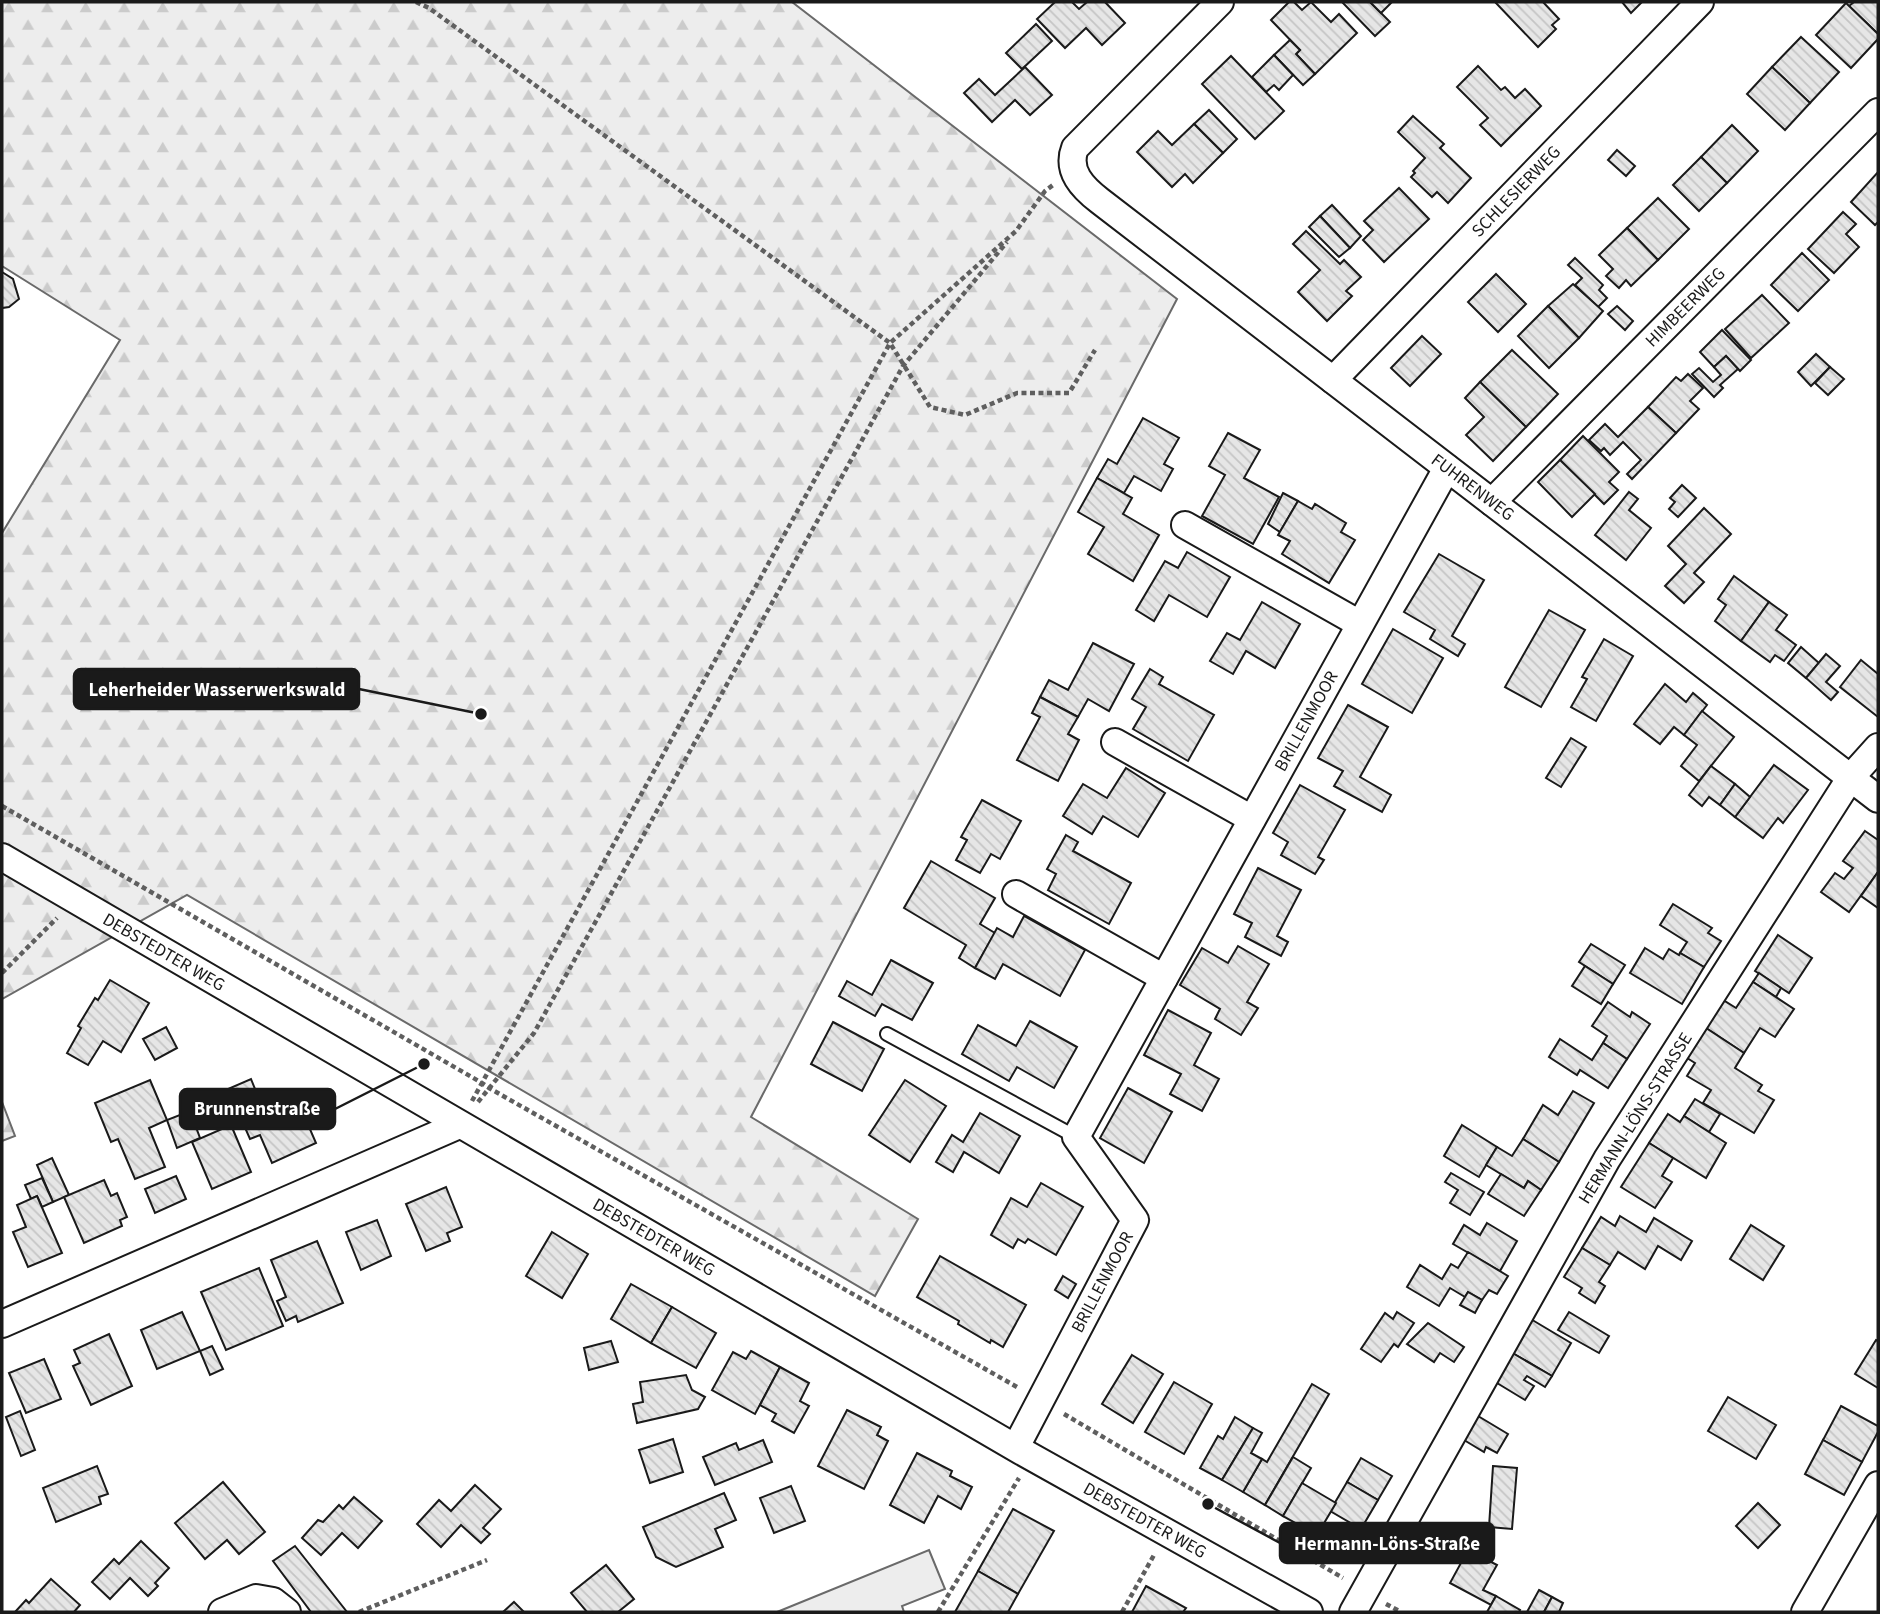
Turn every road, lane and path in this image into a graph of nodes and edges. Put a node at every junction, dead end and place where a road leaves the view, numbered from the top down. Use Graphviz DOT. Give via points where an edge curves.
graph roads {
  1 [pos="416,2"];
  2 [pos="1220,2"];
  3 [pos="1700,2"];
  4 [pos="428,5"];
  5 [pos="1878,112"];
  6 [pos="1073,170"];
  7 [pos="1016,231"];
  8 [pos="890,343"];
  9 [pos="1095,350"];
  10 [pos="904,366"];
  11 [pos="1333,380"];
  12 [pos="1447,468"];
  13 [pos="1492,502"];
  14 [pos="1185,525"];
  15 [pos="1360,624"];
  16 [pos="1115,742"];
  17 [pos="1878,747"];
  18 [pos="1851,777"];
  19 [pos="1878,799"];
  20 [pos="2,806"];
  21 [pos="1252,819"];
  22 [pos="2,857"];
  23 [pos="1016,894"];
  24 [pos="75,900"];
  25 [pos="2,973"];
  26 [pos="1164,978"];
  27 [pos="887,1034"];
  28 [pos="482,1083"];
  29 [pos="489,1088"];
  30 [pos="459,1125"];
  31 [pos="1076,1137"];
  32 [pos="2,1324"];
  33 [pos="1040,1400"];
  34 [pos="1024,1452"];
  35 [pos="1878,1485"];
  36 [pos="1166,1532"];
  37 [pos="487,1560"];
  38 [pos="1359,1602"];
  39 [pos="222,1612"];
  40 [pos="287,1612"];
  41 [pos="359,1612"];
  42 [pos="938,1612"];
  43 [pos="1122,1612"];
  44 [pos="1309,1612"];
  45 [pos="1401,1612"];
  46 [pos="1805,1612"];
  1 -- 4 [label="path"];
  2 -- 6 [label="street" via="1075,148"];
  3 -- 11 [label="street, SCHLESIERWEG"];
  4 -- 8 [label="path"];
  5 -- 13 [label="street, HIMBEERWEG"];
  6 -- 7 [label="path" via="1045,191"];
  6 -- 11 [label="street, FUHRENWEG" via="1087,191"];
  7 -- 8 [label="path"];
  7 -- 10 [label="path"];
  8 -- 10 [label="path"];
  8 -- 28 [label="path"];
  9 -- 10 [label="path" via="1069,393 1017,393 965,415 930,407"];
  10 -- 29 [label="path" via="534,1033"];
  11 -- 12 [label="street, FUHRENWEG"];
  12 -- 13 [label="street, FUHRENWEG"];
  12 -- 15 [label="street, BRILLENMOOR"];
  13 -- 18 [label="street, FUHRENWEG"];
  14 -- 15 [label="street"];
  15 -- 21 [label="street, BRILLENMOOR"];
  16 -- 21 [label="street"];
  17 -- 18 [label="street, HERMANN-LÖNS-STRASSE"];
  18 -- 19 [label="street, FUHRENWEG"];
  18 -- 38 [label="street, HERMANN-LÖNS-STRASSE" via="1607,1159"];
  20 -- 28 [label="path"];
  21 -- 26 [label="street, BRILLENMOOR"];
  22 -- 24 [label="street, DEBSTEDTER WEG"];
  23 -- 26 [label="street"];
  24 -- 25 [label="path"];
  24 -- 30 [label="street, DEBSTEDTER WEG"];
  26 -- 31 [label="street, BRILLENMOOR"];
  27 -- 31 [label="lane"];
  28 -- 29 [label="path"];
  28 -- 30 [label="path"];
  29 -- 30 [label="path"];
  29 -- 33 [label="path"];
  30 -- 32 [label="street"];
  30 -- 34 [label="street, DEBSTEDTER WEG"];
  31 -- 33 [label="street, BRILLENMOOR" via="1135,1220"];
  33 -- 34 [label="street, BRILLENMOOR"];
  33 -- 38 [label="path"];
  34 -- 36 [label="street, DEBSTEDTER WEG"];
  34 -- 42 [label="path"];
  35 -- 46 [label="street"];
  36 -- 43 [label="path"];
  36 -- 44 [label="street, DEBSTEDTER WEG"];
  37 -- 41 [label="path"];
  38 -- 45 [label="path"];
  39 -- 40 [label="street" via="256,1598 273,1601"];
}
